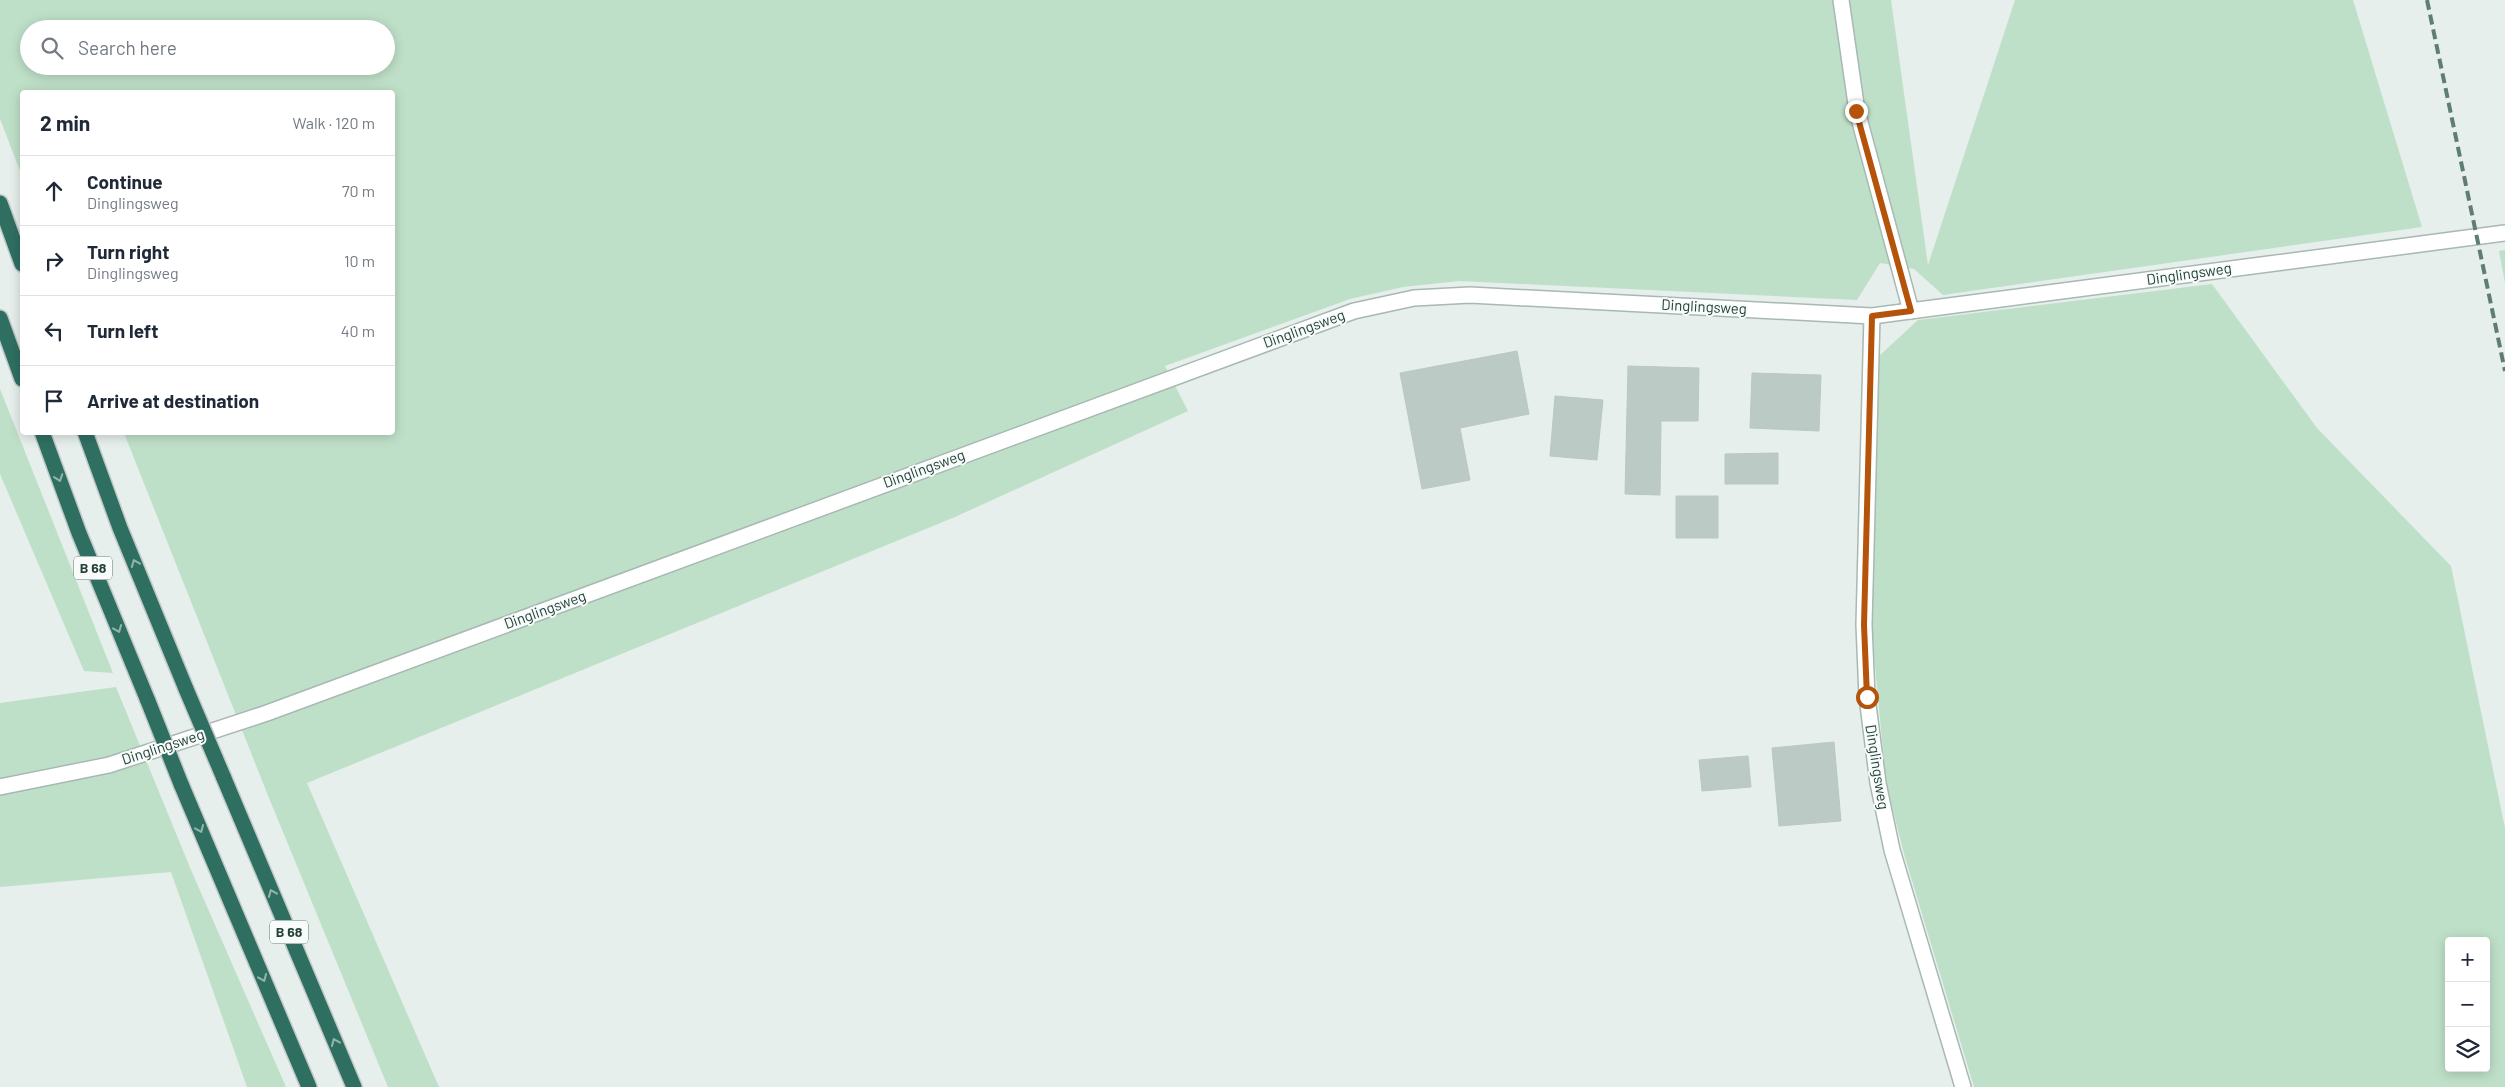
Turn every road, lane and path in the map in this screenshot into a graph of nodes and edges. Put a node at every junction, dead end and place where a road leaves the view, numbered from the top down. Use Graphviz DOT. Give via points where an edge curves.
graph roads {
  1 [pos="1840,0"];
  2 [pos="0,203"];
  3 [pos="2505,233"];
  4 [pos="20,258"];
  5 [pos="1911,311"];
  6 [pos="1872,316"];
  7 [pos="0,318"];
  8 [pos="20,373"];
  9 [pos="43,435"];
  10 [pos="86,435"];
  11 [pos="0,787"];
  12 [pos="309,1087"];
  13 [pos="354,1087"];
  14 [pos="1963,1087"];
  1 -- 5 [label="street" via="1856,111"];
  2 -- 4 [label="highway"];
  3 -- 5 [label="street, Dinglingsweg"];
  5 -- 6 [label="street, Dinglingsweg"];
  6 -- 11 [label="street, Dinglingsweg" via="1470,295 1414,298 1354,311 267,713 109,765"];
  6 -- 14 [label="street, Dinglingsweg" via="1864,625 1867,697 1878,783 1892,850"];
  7 -- 8 [label="highway"];
  9 -- 12 [label="highway, B 68, one-way, bridge" via="79,533 181,784"];
  13 -- 10 [label="highway, B 68, one-way, bridge" via="186,689"];
}
